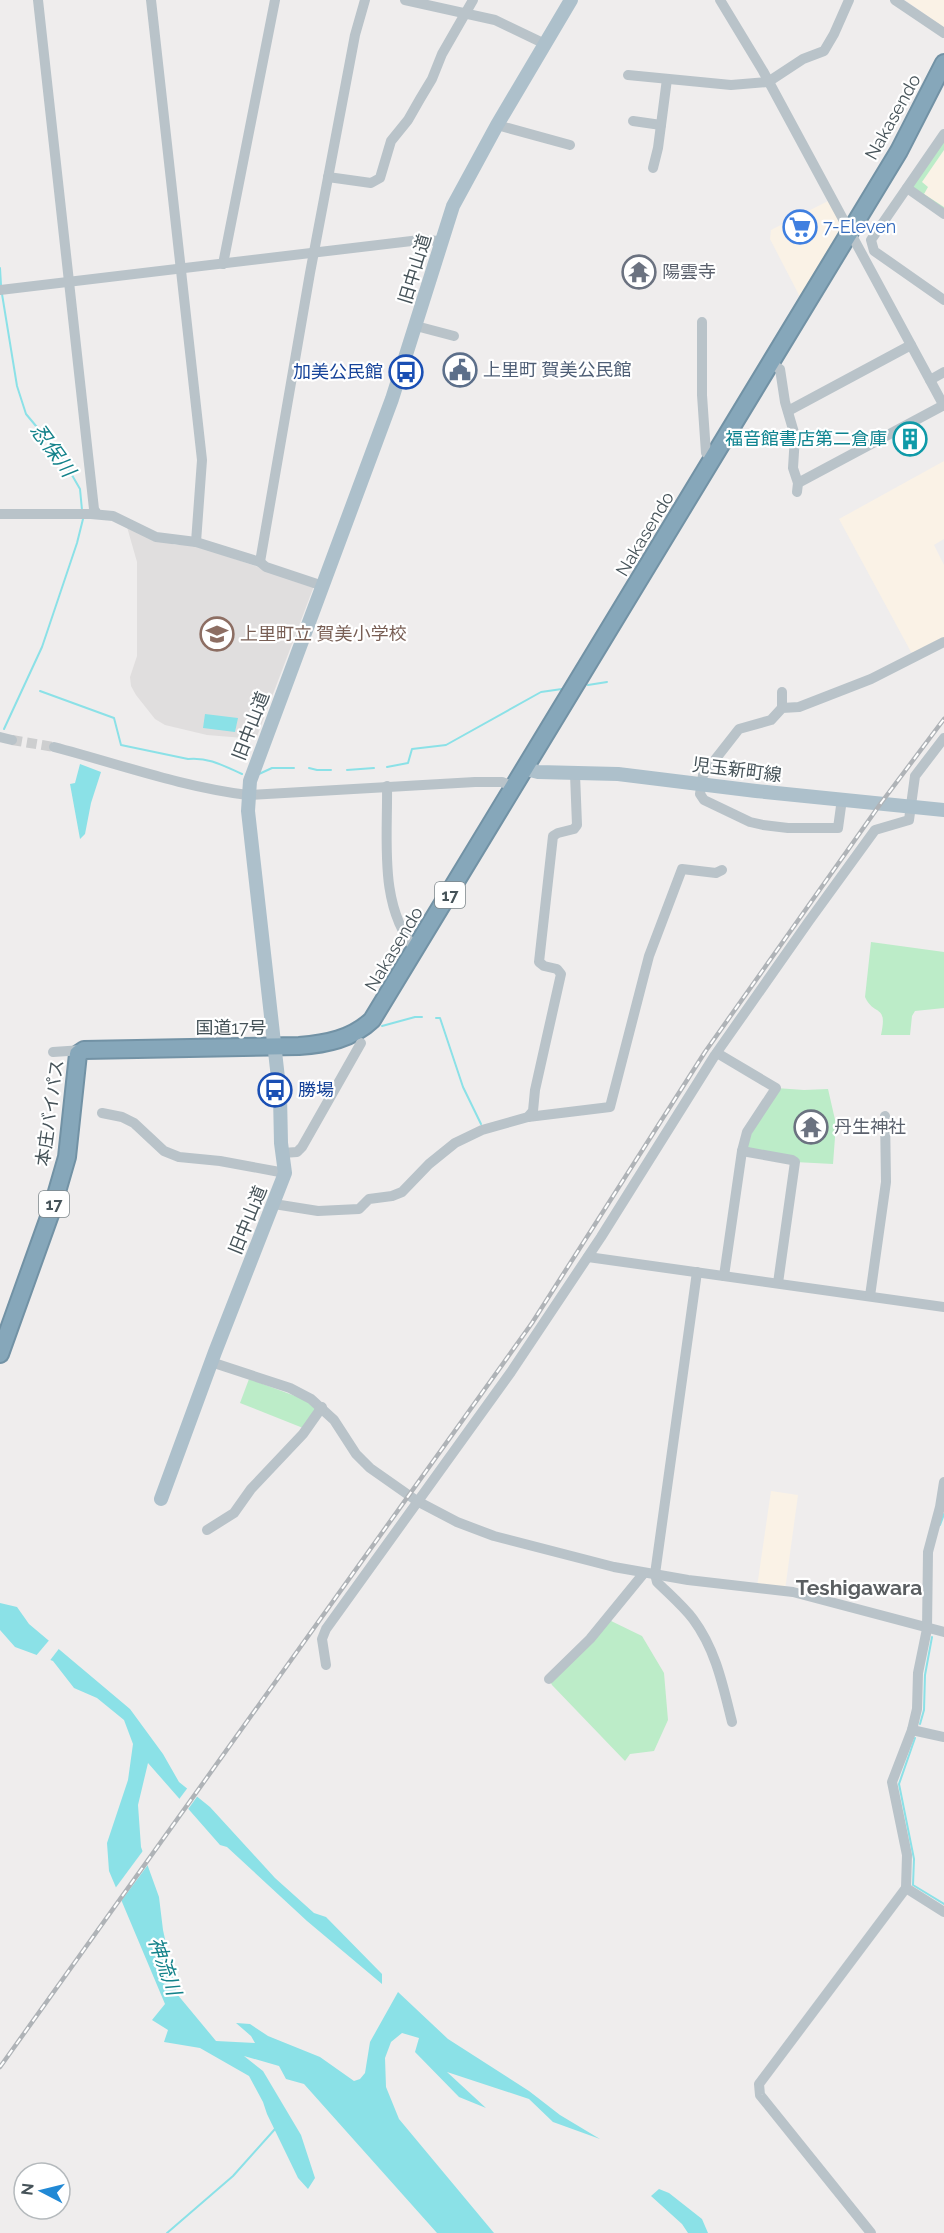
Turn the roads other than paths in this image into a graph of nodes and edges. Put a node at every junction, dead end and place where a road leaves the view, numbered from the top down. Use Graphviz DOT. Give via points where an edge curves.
graph roads {
  1 [pos="38,0"];
  2 [pos="151,0"];
  3 [pos="275,0"];
  4 [pos="365,0"];
  5 [pos="405,0"];
  6 [pos="472,0"];
  7 [pos="571,0"];
  8 [pos="720,0"];
  9 [pos="849,0"];
  10 [pos="895,0"];
  11 [pos="465,12"];
  12 [pos="944,33"];
  13 [pos="545,44"];
  14 [pos="944,63"];
  15 [pos="628,75"];
  16 [pos="667,79"];
  17 [pos="768,82"];
  18 [pos="633,121"];
  19 [pos="497,125"];
  20 [pos="661,125"];
  21 [pos="944,134"];
  22 [pos="570,145"];
  23 [pos="653,168"];
  24 [pos="328,177"];
  25 [pos="907,188"];
  26 [pos="944,214"];
  27 [pos="849,232"];
  28 [pos="442,241"];
  29 [pos="872,246"];
  30 [pos="861,251"];
  31 [pos="314,253"];
  32 [pos="223,264"];
  33 [pos="181,269"];
  34 [pos="70,282"];
  35 [pos="4,289"];
  36 [pos="944,300"];
  37 [pos="702,322"];
  38 [pos="416,326"];
  39 [pos="454,336"];
  40 [pos="911,345"];
  41 [pos="771,364"];
  42 [pos="944,372"];
  43 [pos="930,380"];
  44 [pos="944,406"];
  45 [pos="788,411"];
  46 [pos="714,459"];
  47 [pos="0,514"];
  48 [pos="93,514"];
  49 [pos="196,542"];
  50 [pos="260,562"];
  51 [pos="323,586"];
  52 [pos="944,642"];
  53 [pos="782,692"];
  54 [pos="782,708"];
  55 [pos="0,737"];
  56 [pos="944,738"];
  57 [pos="12,740"];
  58 [pos="54,747"];
  59 [pos="526,769"];
  60 [pos="574,774"];
  61 [pos="701,785"];
  62 [pos="387,786"];
  63 [pos="515,787"];
  64 [pos="248,795"];
  65 [pos="842,799"];
  66 [pos="911,806"];
  67 [pos="944,810"];
  68 [pos="722,870"];
  69 [pos="416,950"];
  70 [pos="372,1020"];
  71 [pos="361,1043"];
  72 [pos="274,1047"];
  73 [pos="84,1050"];
  74 [pos="53,1052"];
  75 [pos="717,1053"];
  76 [pos="102,1113"];
  77 [pos="885,1116"];
  78 [pos="528,1117"];
  79 [pos="742,1151"];
  80 [pos="283,1153"];
  81 [pos="285,1173"];
  82 [pos="274,1204"];
  83 [pos="588,1257"];
  84 [pos="698,1272"];
  85 [pos="724,1276"];
  86 [pos="778,1283"];
  87 [pos="870,1296"];
  88 [pos="944,1307"];
  89 [pos="0,1354"];
  90 [pos="211,1362"];
  91 [pos="322,1407"];
  92 [pos="944,1482"];
  93 [pos="161,1498"];
  94 [pos="417,1501"];
  95 [pos="207,1530"];
  96 [pos="649,1574"];
  97 [pos="927,1629"];
  98 [pos="944,1632"];
  99 [pos="326,1665"];
  100 [pos="549,1679"];
  101 [pos="732,1722"];
  102 [pos="912,1730"];
  103 [pos="944,1737"];
  104 [pos="906,1888"];
  105 [pos="944,1912"];
  106 [pos="871,2233"];
  1 -- 34 [label="street"];
  2 -- 33 [label="street"];
  3 -- 32 [label="street"];
  4 -- 24 [label="street"];
  5 -- 11 [label="street"];
  6 -- 11 [label="street"];
  7 -- 13 [label="main road, 旧中山道"];
  8 -- 17 [label="street"];
  9 -- 17 [label="street" via="824,51 803,59"];
  10 -- 12 [label="street"];
  11 -- 13 [label="street" via="495,20"];
  11 -- 24 [label="street" via="420,99 392,141 380,178 371,183"];
  13 -- 19 [label="main road, 旧中山道"];
  14 -- 27 [label="highway, Nakasendo / 17" via="899,151"];
  15 -- 16 [label="street"];
  16 -- 17 [label="street" via="730,85"];
  16 -- 20 [label="street"];
  17 -- 27 [label="street"];
  18 -- 20 [label="street"];
  19 -- 22 [label="street"];
  19 -- 28 [label="main road, 旧中山道" via="458,196"];
  20 -- 23 [label="street"];
  21 -- 25 [label="street"];
  24 -- 31 [label="street"];
  25 -- 26 [label="street"];
  25 -- 29 [label="street" via="871,240"];
  27 -- 30 [label="street"];
  27 -- 41 [label="highway, Nakasendo / 17"];
  28 -- 31 [label="street" via="420,240"];
  28 -- 38 [label="main road, 旧中山道"];
  29 -- 30 [label="street"];
  29 -- 36 [label="street"];
  30 -- 40 [label="street"];
  31 -- 32 [label="street"];
  31 -- 50 [label="street"];
  32 -- 33 [label="street"];
  33 -- 34 [label="street"];
  33 -- 49 [label="street" via="202,460"];
  34 -- 35 [label="street"];
  34 -- 48 [label="street"];
  37 -- 46 [label="street" via="706,453"];
  38 -- 39 [label="street"];
  38 -- 51 [label="main road, 旧中山道"];
  40 -- 43 [label="street"];
  40 -- 45 [label="street"];
  41 -- 45 [label="street" via="780,369"];
  41 -- 46 [label="highway, Nakasendo / 17"];
  42 -- 43 [label="street"];
  43 -- 44 [label="street"];
  44 -- 45 [label="street" via="797,487 795,436"];
  46 -- 59 [label="highway, Nakasendo / 17"];
  47 -- 48 [label="street"];
  48 -- 49 [label="street" via="113,516 156,537"];
  49 -- 50 [label="street"];
  50 -- 51 [label="street"];
  51 -- 64 [label="main road, 旧中山道" via="255,763"];
  52 -- 54 [label="street" via="871,679 799,707"];
  53 -- 54 [label="street"];
  54 -- 61 [label="street" via="771,720 739,729 703,776"];
  55 -- 57 [label="street"];
  56 -- 66 [label="street" via="915,776"];
  58 -- 64 [label="street" via="162,778"];
  59 -- 60 [label="main road, 児玉新町線"];
  59 -- 63 [label="highway, Nakasendo / 17"];
  60 -- 61 [label="main road, 児玉新町線" via="618,774"];
  60 -- 78 [label="street" via="577,825 553,838 538,959 542,966 557,969 561,974 534,1090 533,1111"];
  61 -- 65 [label="main road, 児玉新町線"];
  61 -- 65 [label="street" via="702,799 727,812 750,822 788,828 838,828"];
  62 -- 63 [label="street" via="496,781"];
  62 -- 64 [label="street"];
  62 -- 69 [label="street" via="392,903 404,934"];
  63 -- 69 [label="highway, Nakasendo / 17"];
  64 -- 72 [label="main road, 旧中山道"];
  65 -- 66 [label="main road, 児玉新町線"];
  66 -- 67 [label="main road, 児玉新町線"];
  66 -- 75 [label="street" via="907,821 873,832"];
  68 -- 78 [label="street" via="716,873 682,869 649,957 610,1107"];
  69 -- 70 [label="highway, Nakasendo / 17"];
  70 -- 72 [label="highway, 国道17号 / 17" via="354,1033 326,1044"];
  71 -- 80 [label="street" via="302,1147 297,1152"];
  72 -- 73 [label="highway, 国道17号 / 17"];
  72 -- 80 [label="main road, 旧中山道"];
  73 -- 74 [label="street"];
  73 -- 89 [label="highway, 本庄バイパス / 17" via="77,1056 67,1157"];
  75 -- 79 [label="street" via="776,1088 747,1132"];
  75 -- 83 [label="street"];
  76 -- 81 [label="street" via="134,1123 164,1151 179,1157"];
  77 -- 87 [label="street" via="886,1182"];
  78 -- 82 [label="street" via="454,1143 402,1192 369,1199 355,1211 318,1211"];
  79 -- 85 [label="street"];
  79 -- 86 [label="street" via="795,1162"];
  80 -- 81 [label="main road, 旧中山道"];
  81 -- 82 [label="main road, 旧中山道"];
  82 -- 90 [label="main road, 旧中山道"];
  83 -- 84 [label="street"];
  83 -- 94 [label="street" via="447,1464"];
  84 -- 85 [label="street"];
  84 -- 96 [label="street"];
  85 -- 86 [label="street"];
  86 -- 87 [label="street"];
  87 -- 88 [label="street"];
  90 -- 91 [label="street" via="290,1388"];
  90 -- 93 [label="main road, 旧中山道"];
  91 -- 94 [label="street" via="370,1468"];
  91 -- 95 [label="street" via="234,1513"];
  92 -- 97 [label="street" via="928,1552"];
  94 -- 96 [label="street" via="494,1536"];
  94 -- 99 [label="street" via="323,1633"];
  96 -- 97 [label="street" via="812,1596"];
  96 -- 100 [label="street"];
  96 -- 101 [label="street" via="693,1619 709,1647 718,1665"];
  97 -- 98 [label="street"];
  97 -- 102 [label="street"];
  102 -- 103 [label="street"];
  102 -- 104 [label="street" via="892,1782 907,1855"];
  104 -- 105 [label="street"];
  104 -- 106 [label="street" via="759,2084 760,2095"];
}
